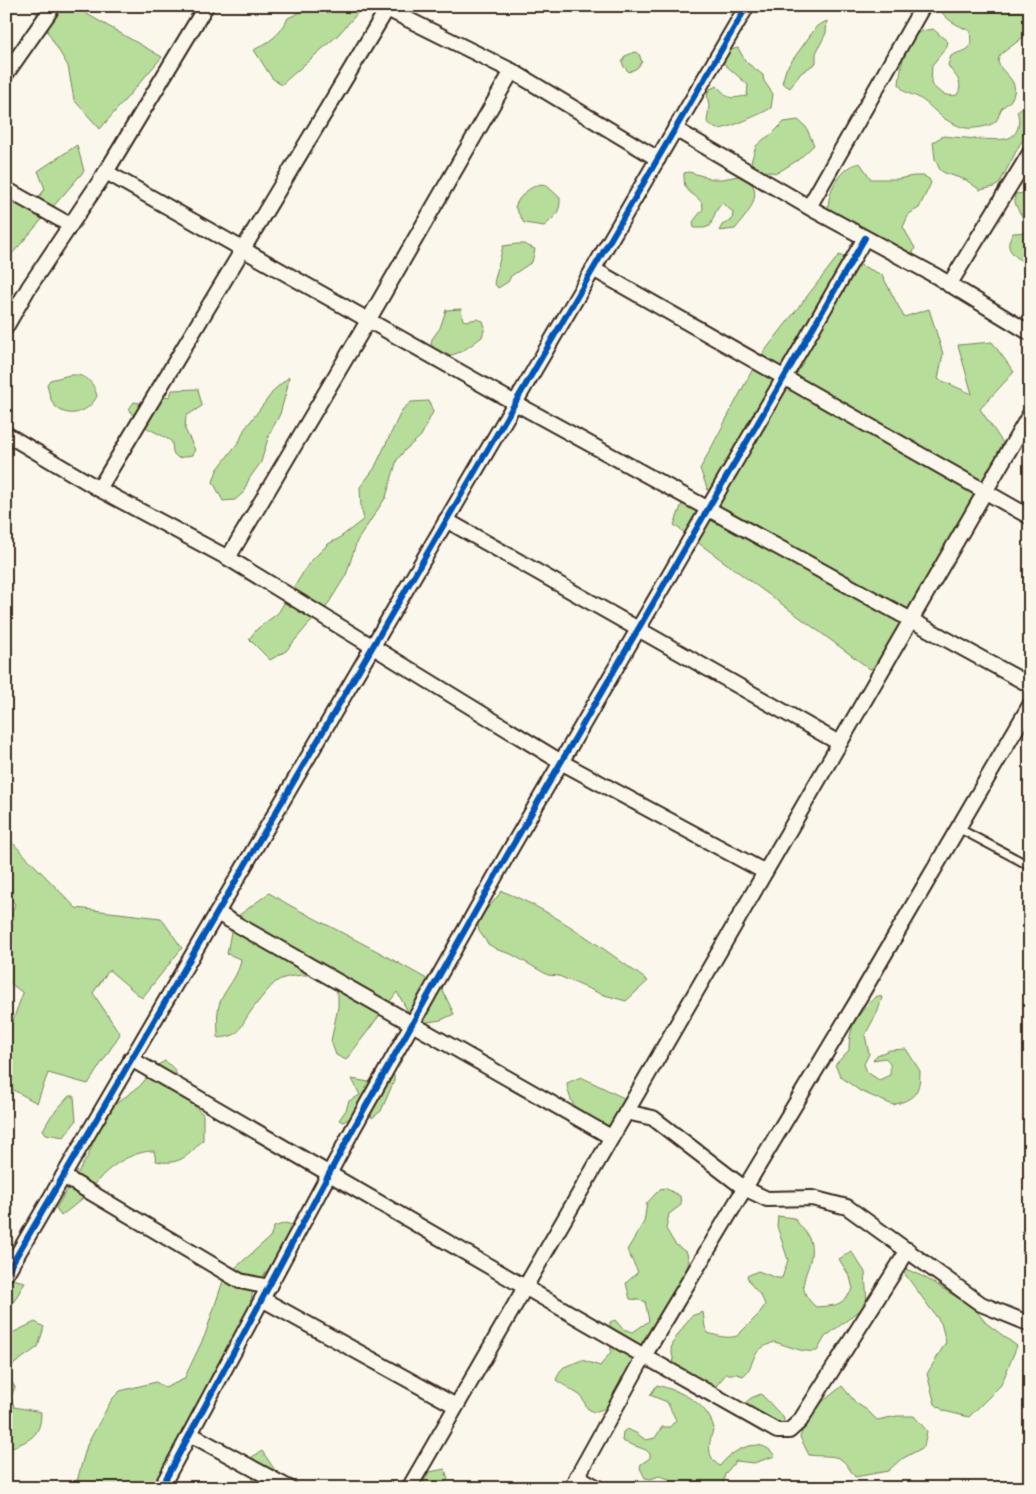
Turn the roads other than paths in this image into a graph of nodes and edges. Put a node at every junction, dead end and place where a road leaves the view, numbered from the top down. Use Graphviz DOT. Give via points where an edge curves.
graph roads {
  1 [pos="206,6"];
  2 [pos="746,6"];
  3 [pos="923,6"];
  4 [pos="384,8"];
  5 [pos="50,11"];
  6 [pos="512,71"];
  7 [pos="6,74"];
  8 [pos="675,129"];
  9 [pos="1030,153"];
  10 [pos="658,159"];
  11 [pos="106,172"];
  12 [pos="6,189"];
  13 [pos="809,207"];
  14 [pos="70,225"];
  15 [pos="865,238"];
  16 [pos="242,248"];
  17 [pos="593,268"];
  18 [pos="949,285"];
  19 [pos="369,319"];
  20 [pos="6,327"];
  21 [pos="1030,333"];
  22 [pos="784,377"];
  23 [pos="515,403"];
  24 [pos="1030,414"];
  25 [pos="6,434"];
  26 [pos="99,489"];
  27 [pos="985,492"];
  28 [pos="708,508"];
  29 [pos="1030,517"];
  30 [pos="446,520"];
  31 [pos="228,558"];
  32 [pos="911,620"];
  33 [pos="638,629"];
  34 [pos="373,646"];
  35 [pos="1030,685"];
  36 [pos="1030,704"];
  37 [pos="839,743"];
  38 [pos="561,762"];
  39 [pos="958,828"];
  40 [pos="1030,866"];
  41 [pos="765,872"];
  42 [pos="217,913"];
  43 [pos="412,1024"];
  44 [pos="132,1059"];
  45 [pos="626,1112"];
  46 [pos="611,1137"];
  47 [pos="330,1174"];
  48 [pos="63,1176"];
  49 [pos="744,1188"];
  50 [pos="908,1250"];
  51 [pos="6,1274"];
  52 [pos="525,1287"];
  53 [pos="266,1293"];
  54 [pos="1030,1324"];
  55 [pos="644,1356"];
  56 [pos="456,1406"];
  57 [pos="190,1434"];
  58 [pos="574,1482"];
  59 [pos="161,1488"];
  60 [pos="289,1488"];
  61 [pos="408,1488"];
  62 [pos="598,1488"];
  1 -- 11 [label="street"];
  2 -- 8 [label="street"];
  3 -- 13 [label="street"];
  4 -- 6 [label="street"];
  4 -- 16 [label="street"];
  5 -- 7 [label="street"];
  6 -- 10 [label="street"];
  6 -- 19 [label="street"];
  8 -- 10 [label="street"];
  8 -- 13 [label="street"];
  9 -- 18 [label="street"];
  10 -- 17 [label="street"];
  11 -- 14 [label="street"];
  11 -- 16 [label="street"];
  12 -- 14 [label="street"];
  13 -- 15 [label="street"];
  14 -- 20 [label="street"];
  15 -- 18 [label="street"];
  15 -- 22 [label="street"];
  16 -- 19 [label="street"];
  16 -- 26 [label="street"];
  17 -- 22 [label="street"];
  17 -- 23 [label="street"];
  18 -- 21 [label="street"];
  19 -- 23 [label="street"];
  19 -- 31 [label="street"];
  22 -- 27 [label="street"];
  22 -- 28 [label="street"];
  23 -- 28 [label="street"];
  23 -- 30 [label="street"];
  24 -- 27 [label="street"];
  25 -- 26 [label="street"];
  26 -- 31 [label="street"];
  27 -- 29 [label="street"];
  27 -- 32 [label="street"];
  28 -- 32 [label="street"];
  28 -- 33 [label="street"];
  30 -- 33 [label="street"];
  30 -- 34 [label="street"];
  31 -- 34 [label="street"];
  32 -- 35 [label="street"];
  32 -- 37 [label="street"];
  33 -- 37 [label="street"];
  33 -- 38 [label="street"];
  34 -- 38 [label="street"];
  34 -- 42 [label="street"];
  36 -- 39 [label="street"];
  37 -- 41 [label="street"];
  38 -- 41 [label="street"];
  38 -- 43 [label="street"];
  39 -- 40 [label="lane"];
  39 -- 49 [label="street"];
  41 -- 45 [label="street"];
  42 -- 43 [label="street"];
  42 -- 44 [label="street"];
  43 -- 46 [label="street"];
  43 -- 47 [label="street"];
  44 -- 47 [label="street"];
  44 -- 48 [label="street"];
  45 -- 46 [label="street"];
  45 -- 49 [label="street" via="653,1118"];
  46 -- 52 [label="street"];
  47 -- 52 [label="street"];
  47 -- 53 [label="street"];
  48 -- 51 [label="street"];
  48 -- 53 [label="street" via="240,1281"];
  49 -- 50 [label="street" via="767,1199 812,1198 847,1207"];
  49 -- 55 [label="street"];
  50 -- 54 [label="street" via="981,1304"];
  50 -- 55 [label="street" via="800,1421 789,1431 777,1431"];
  52 -- 55 [label="street"];
  52 -- 56 [label="street"];
  53 -- 56 [label="street"];
  53 -- 57 [label="street"];
  55 -- 58 [label="street"];
  56 -- 61 [label="street"];
  57 -- 59 [label="street"];
  57 -- 60 [label="street"];
  58 -- 62 [label="street"];
}
